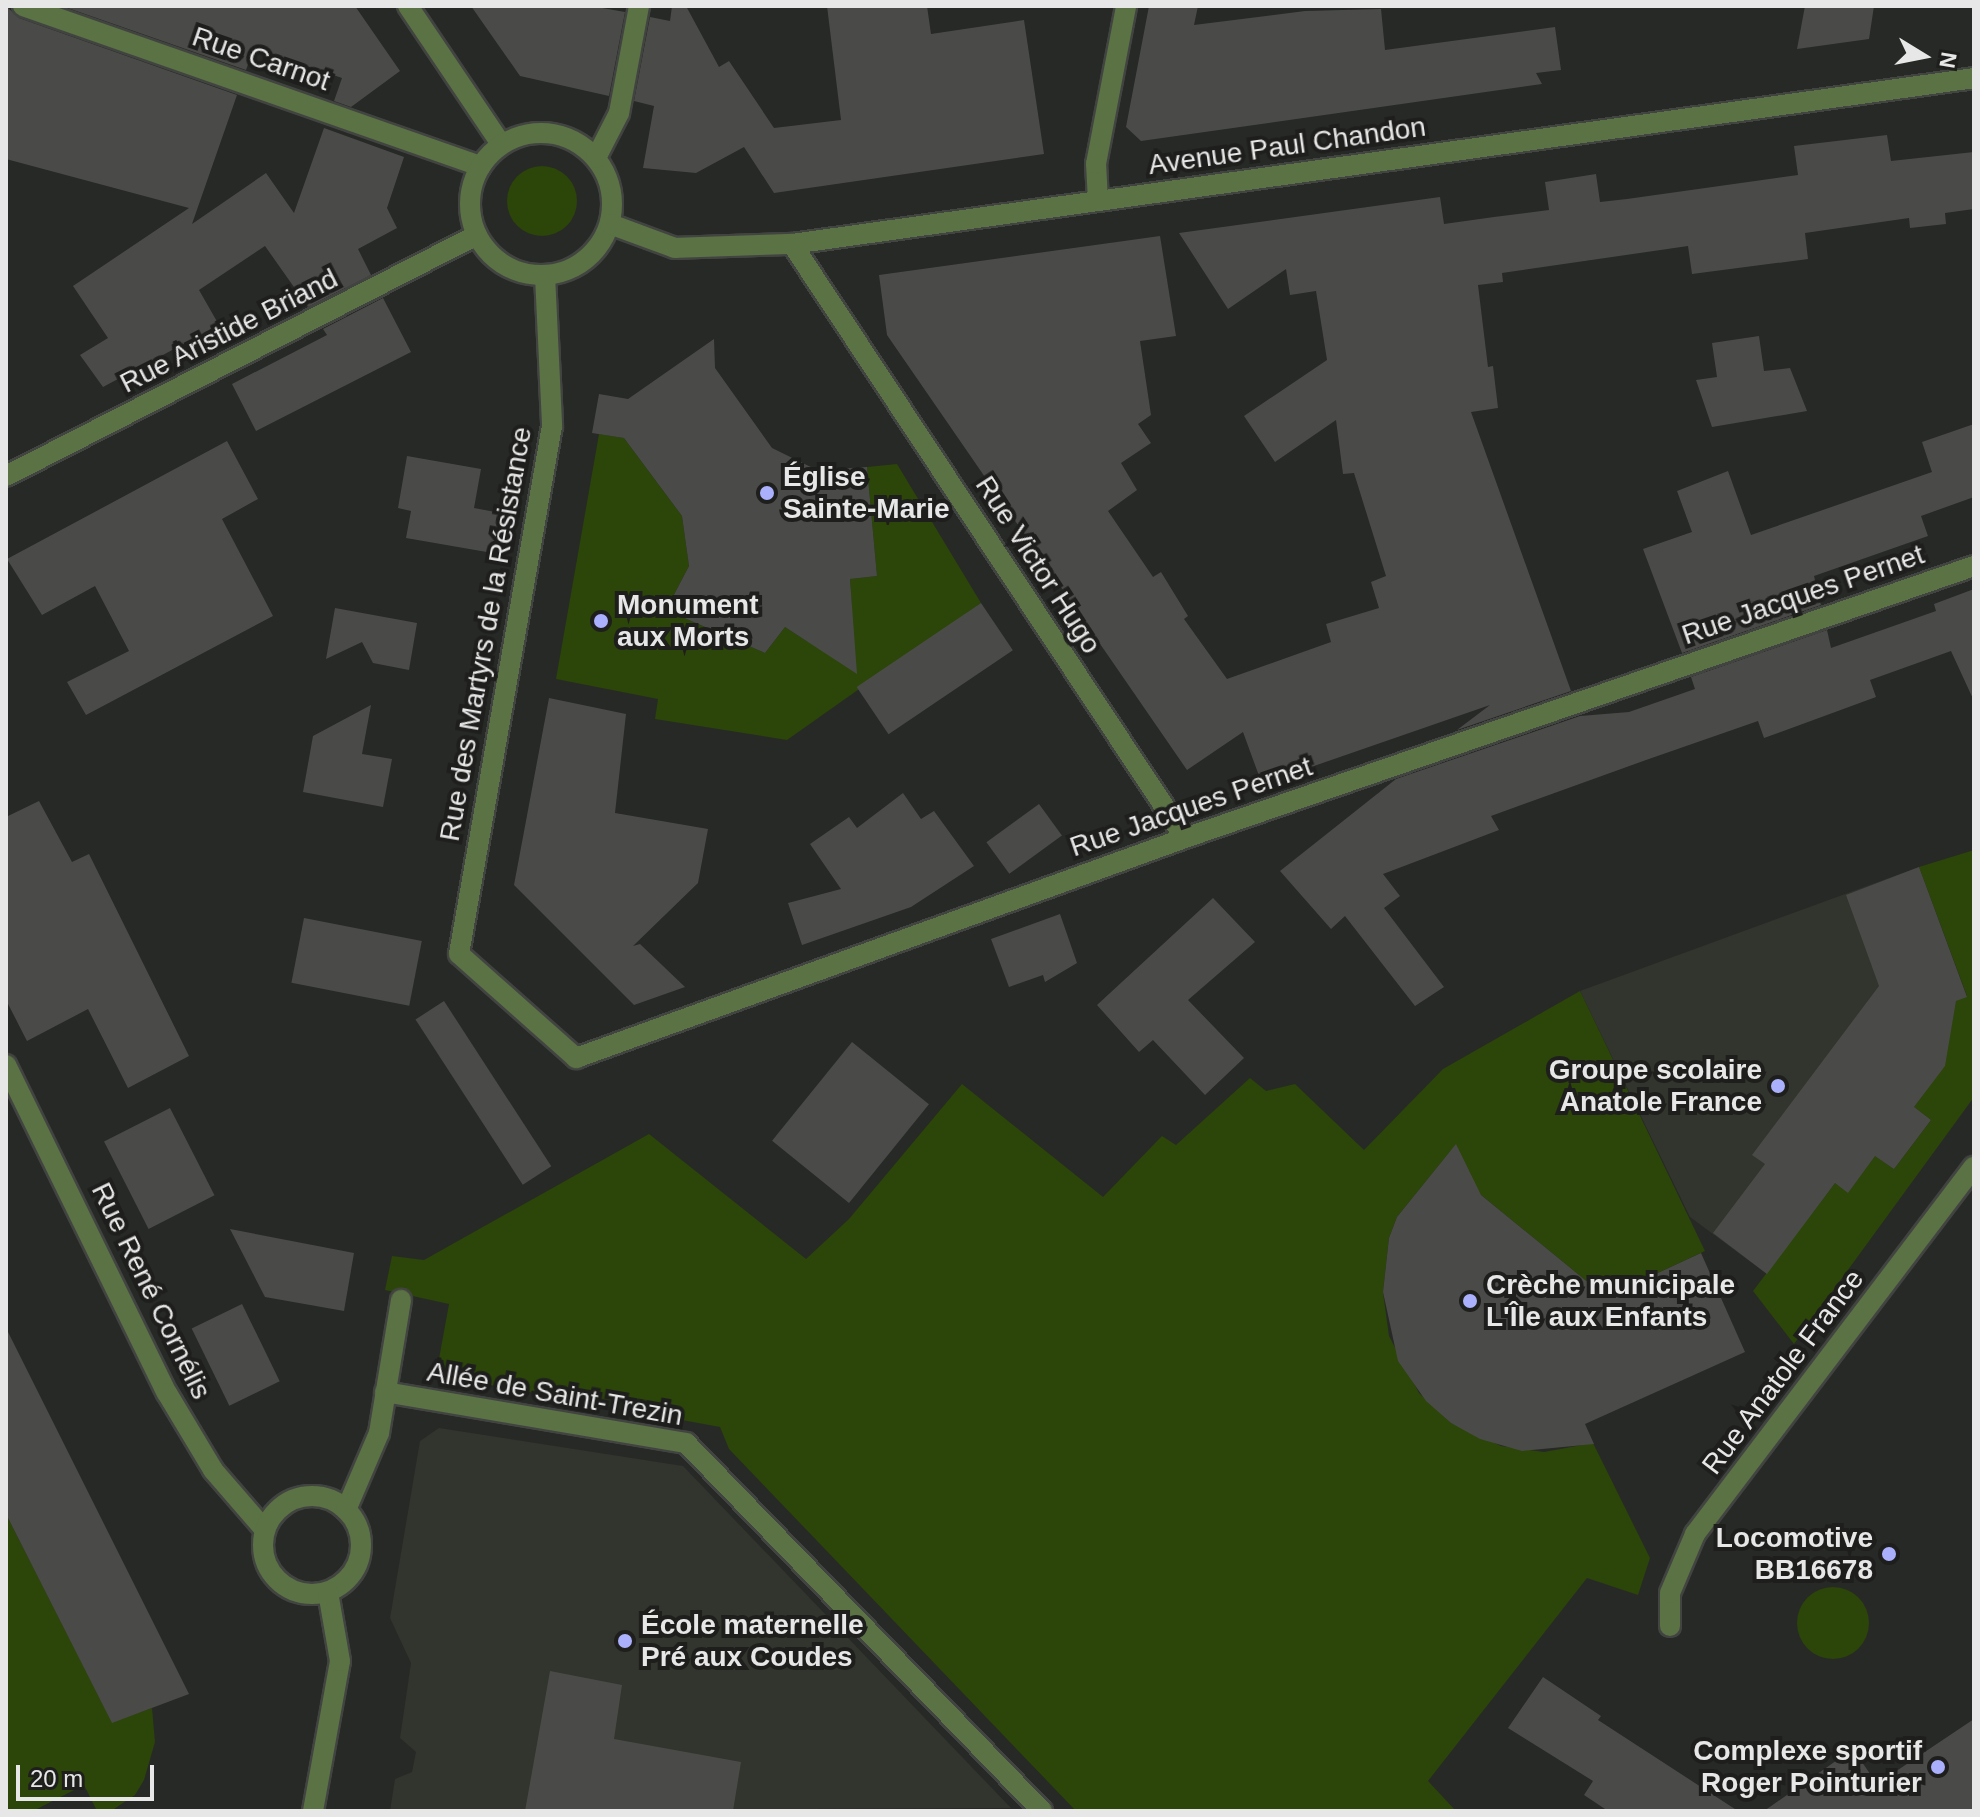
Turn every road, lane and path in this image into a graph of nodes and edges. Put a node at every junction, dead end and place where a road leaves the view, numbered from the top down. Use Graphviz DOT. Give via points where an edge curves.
graph roads {
  1 [pos="23,6"];
  2 [pos="408,6"];
  3 [pos="639,6"];
  4 [pos="1126,6"];
  5 [pos="1974,78"];
  6 [pos="501,144"];
  7 [pos="596,158"];
  8 [pos="481,166"];
  9 [pos="1098,201"];
  10 [pos="610,224"];
  11 [pos="477,235"];
  12 [pos="792,244"];
  13 [pos="545,275"];
  14 [pos="6,476"];
  15 [pos="1974,566"];
  16 [pos="1185,838"];
  17 [pos="459,954"];
  18 [pos="6,1065"];
  19 [pos="1974,1167"];
  20 [pos="401,1300"];
  21 [pos="385,1392"];
  22 [pos="346,1510"];
  23 [pos="265,1530"];
  24 [pos="328,1592"];
  25 [pos="1670,1626"];
  26 [pos="313,1811"];
  27 [pos="1042,1811"];
  1 -- 8 [label="street, Rue Carnot"];
  2 -- 6 [label="street"];
  3 -- 7 [label="street" via="619,113"];
  4 -- 9 [label="street" via="1096,164"];
  5 -- 9 [label="street, Avenue Paul Chandon"];
  6 -- 7 [label="street" via="541,132 571,140"];
  6 -- 8 [label="street"];
  7 -- 10 [label="street" via="610,190"];
  8 -- 11 [label="street" via="470,200"];
  9 -- 12 [label="street, Avenue Paul Chandon"];
  10 -- 12 [label="street, Avenue Paul Chandon" via="675,248"];
  10 -- 13 [label="street" via="584,261"];
  11 -- 13 [label="street" via="503,265"];
  11 -- 14 [label="street, Rue Aristide Briand"];
  12 -- 16 [label="street, Rue Victor Hugo"];
  13 -- 17 [label="street, Rue des Martyrs de la Résistance" via="552,426"];
  15 -- 16 [label="street, Rue Jacques Pernet"];
  16 -- 17 [label="street, Rue Jacques Pernet" via="576,1058"];
  18 -- 23 [label="street, Rue René Cornélis" via="167,1393 213,1470"];
  19 -- 25 [label="street, Rue Anatole France" via="1695,1534 1670,1593"];
  20 -- 21 [label="street"];
  21 -- 22 [label="street" via="379,1433"];
  21 -- 27 [label="street, Allée de Saint-Trezin" via="686,1443"];
  22 -- 23 [label="street" via="310,1495 274,1512"];
  22 -- 24 [label="street" via="357,1526 359,1555 345,1581"];
  23 -- 24 [label="street" via="263,1551 270,1572 285,1587 307,1594"];
  24 -- 26 [label="street" via="340,1661"];
}
